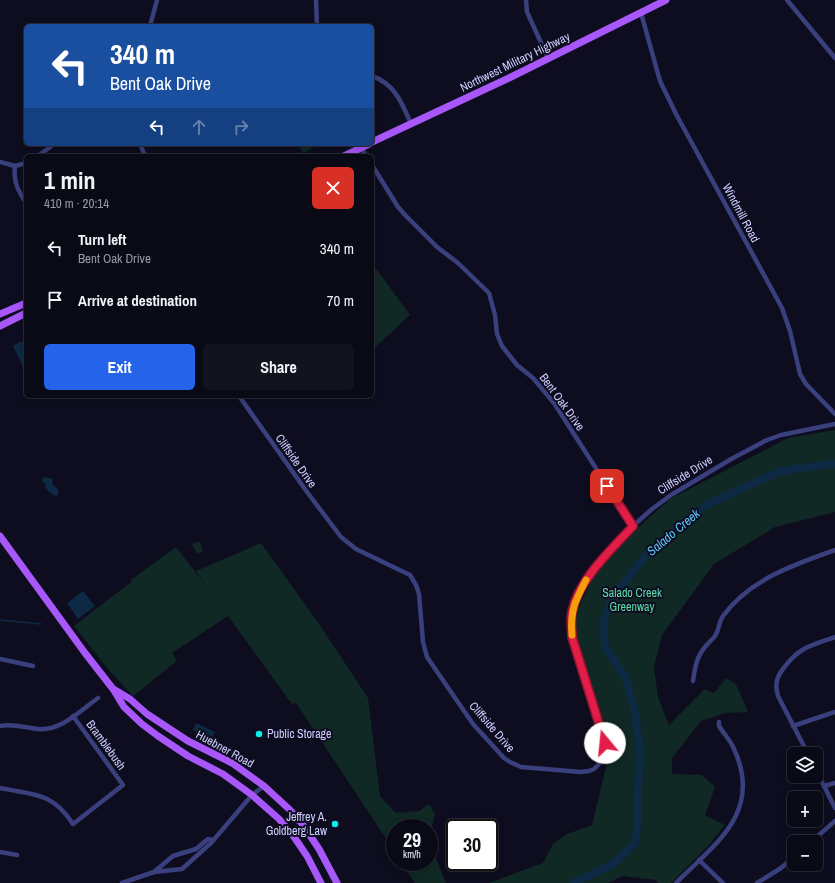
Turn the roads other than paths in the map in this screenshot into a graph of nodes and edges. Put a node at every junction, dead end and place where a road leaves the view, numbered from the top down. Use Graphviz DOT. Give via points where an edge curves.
graph roads {
  1 [pos="157,0"];
  2 [pos="316,0"];
  3 [pos="526,0"];
  4 [pos="666,0"];
  5 [pos="787,0"];
  6 [pos="641,13"];
  7 [pos="151,24"];
  8 [pos="317,24"];
  9 [pos="548,58"];
  10 [pos="835,58"];
  11 [pos="374,77"];
  12 [pos="411,124"];
  13 [pos="374,141"];
  14 [pos="51,146"];
  15 [pos="365,146"];
  16 [pos="361,148"];
  17 [pos="41,154"];
  18 [pos="348,154"];
  19 [pos="365,154"];
  20 [pos="0,162"];
  21 [pos="24,164"];
  22 [pos="15,166"];
  23 [pos="374,168"];
  24 [pos="24,200"];
  25 [pos="24,304"];
  26 [pos="0,314"];
  27 [pos="24,314"];
  28 [pos="0,326"];
  29 [pos="240,398"];
  30 [pos="835,414"];
  31 [pos="835,424"];
  32 [pos="633,526"];
  33 [pos="0,536"];
  34 [pos="835,550"];
  35 [pos="835,637"];
  36 [pos="0,659"];
  37 [pos="33,666"];
  38 [pos="693,681"];
  39 [pos="113,689"];
  40 [pos="98,698"];
  41 [pos="835,712"];
  42 [pos="73,716"];
  43 [pos="719,722"];
  44 [pos="0,726"];
  45 [pos="793,726"];
  46 [pos="172,731"];
  47 [pos="166,741"];
  48 [pos="804,747"];
  49 [pos="822,783"];
  50 [pos="835,783"];
  51 [pos="264,786"];
  52 [pos="824,786"];
  53 [pos="0,788"];
  54 [pos="252,795"];
  55 [pos="835,808"];
  56 [pos="835,822"];
  57 [pos="819,835"];
  58 [pos="213,840"];
  59 [pos="0,852"];
  60 [pos="16,854"];
  61 [pos="699,860"];
  62 [pos="787,863"];
  63 [pos="154,872"];
  64 [pos="122,883"];
  65 [pos="321,883"];
  66 [pos="337,883"];
  67 [pos="676,883"];
  68 [pos="723,883"];
  69 [pos="757,883"];
  1 -- 7 [label="street"];
  2 -- 8 [label="street"];
  3 -- 9 [label="street" via="527,12"];
  4 -- 6 [label="main road, Northwest Military Highway"];
  5 -- 10 [label="street"];
  6 -- 9 [label="main road, Northwest Military Highway"];
  6 -- 30 [label="street, Windmill Road" via="660,81 782,308 800,374 806,384"];
  9 -- 12 [label="main road, Northwest Military Highway"];
  11 -- 12 [label="street" via="392,88"];
  12 -- 13 [label="main road, Northwest Military Highway"];
  14 -- 17 [label="street"];
  15 -- 16 [label="main road"];
  16 -- 18 [label="main road"];
  16 -- 19 [label="street"];
  20 -- 22 [label="street"];
  21 -- 22 [label="street"];
  22 -- 24 [label="street" via="14,180"];
  23 -- 32 [label="street, Bent Oak Drive" via="406,216 489,293 502,346 554,403"];
  25 -- 26 [label="main road"];
  27 -- 28 [label="main road"];
  29 -- 32 [label="street, Cliffside Drive" via="341,536 356,549 410,575 419,594 423,642 427,657 462,708 491,744 504,758 521,767 581,772 594,769 599,764 605,743 572,637 572,612 580,591 593,570"];
  31 -- 32 [label="street, Cliffside Drive" via="781,435 756,446 670,495"];
  33 -- 39 [label="main road, Huebner Road"];
  34 -- 38 [label="street" via="777,573 737,601 723,616 714,637 698,657"];
  35 -- 45 [label="street" via="797,652 778,676 778,696"];
  36 -- 37 [label="street"];
  39 -- 46 [label="main road, Huebner Road"];
  39 -- 47 [label="main road, Huebner Road" via="124,707"];
  40 -- 42 [label="street"];
  41 -- 45 [label="street"];
  42 -- 44 [label="street" via="60,725 46,729"];
  42 -- 53 [label="street, Bramblebush" via="123,785 73,824 63,809 51,800"];
  43 -- 61 [label="street" via="737,756 743,782 743,799 735,820"];
  45 -- 48 [label="street"];
  46 -- 47 [label="main road"];
  46 -- 51 [label="main road, Huebner Road" via="232,763"];
  47 -- 54 [label="main road, Huebner Road" via="223,774"];
  49 -- 52 [label="street"];
  50 -- 52 [label="street"];
  51 -- 54 [label="street"];
  51 -- 66 [label="main road, Huebner Road" via="303,825 319,848"];
  52 -- 55 [label="street"];
  54 -- 58 [label="street"];
  54 -- 65 [label="main road, Huebner Road" via="292,834"];
  56 -- 57 [label="street"];
  58 -- 63 [label="street" via="208,839 196,849 173,856"];
  58 -- 63 [label="street" via="182,869"];
  59 -- 60 [label="street"];
  61 -- 67 [label="street"];
  61 -- 68 [label="street"];
  62 -- 69 [label="street"];
  63 -- 64 [label="street"];
}
